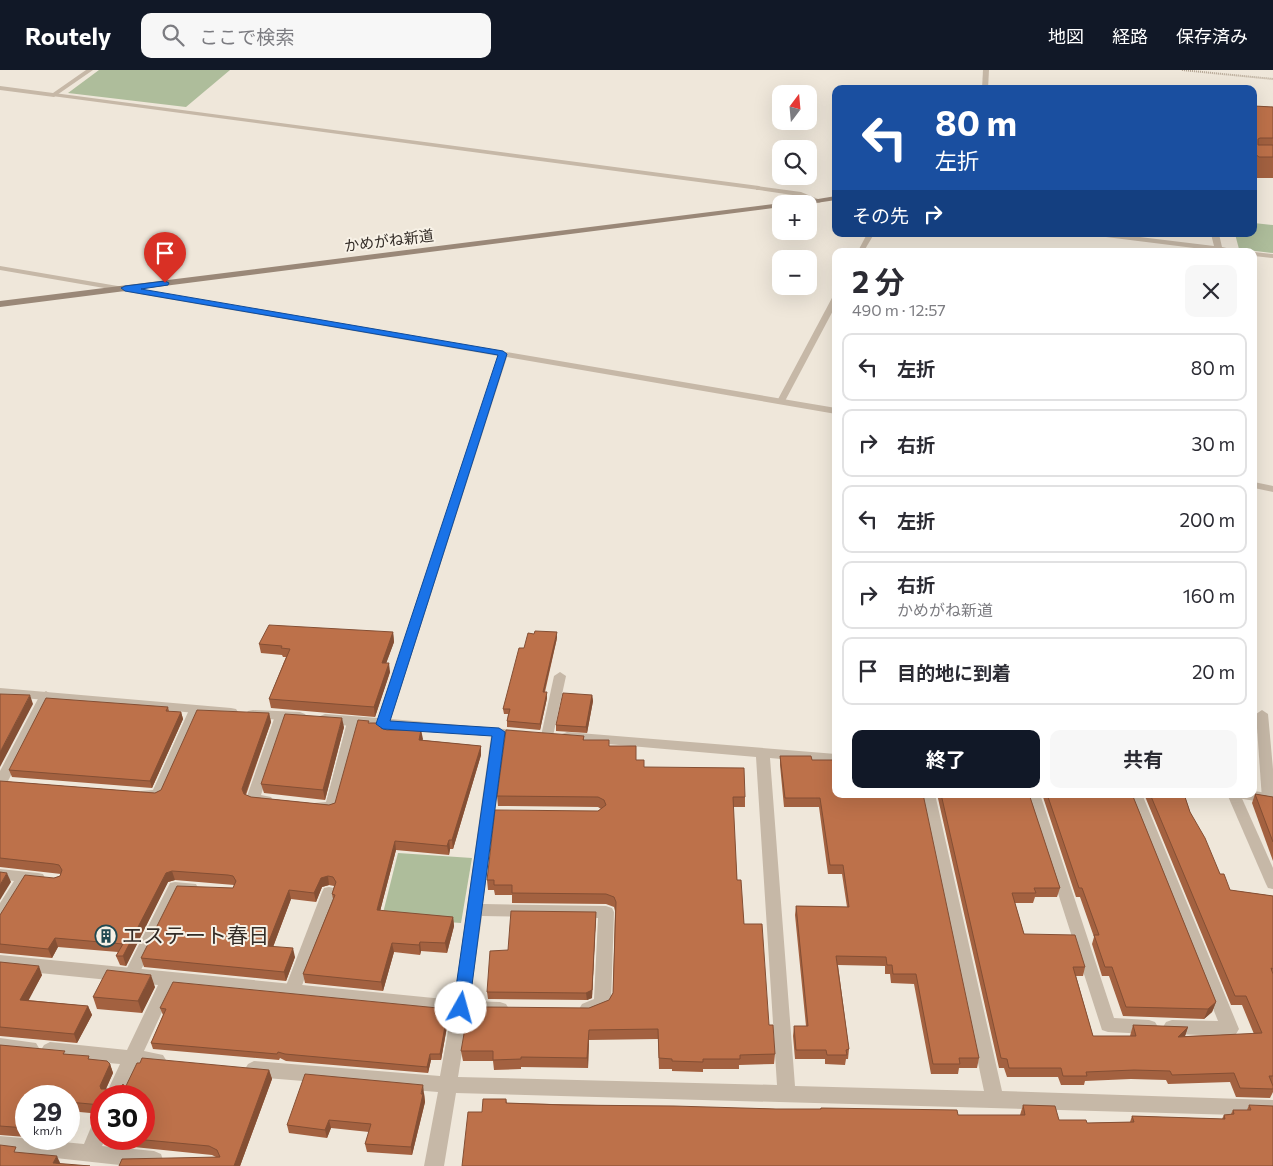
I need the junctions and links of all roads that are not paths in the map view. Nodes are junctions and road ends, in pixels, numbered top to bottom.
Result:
1 (90, 70) edge
2 (986, 70) edge
3 (985, 85) edge
4 (0, 88) edge
5 (54, 95) junction
6 (759, 188) joint
7 (832, 198) edge
8 (819, 200) joint
9 (772, 206) edge
10 (1122, 237) edge
11 (1211, 248) edge
12 (1257, 254) edge
13 (1273, 256) edge
14 (0, 268) edge
15 (125, 288) junction
16 (0, 304) edge
17 (832, 306) edge
18 (503, 354) junction
19 (782, 401) junction
20 (832, 410) edge
21 (1257, 485) edge
22 (1273, 488) edge
23 (560, 676) dead end
24 (0, 692) edge
25 (46, 695) junction
26 (195, 710) junction
27 (1262, 714) dead end
28 (281, 716) junction
29 (352, 722) junction
30 (383, 724) junction
31 (499, 732) junction
32 (548, 736) junction
33 (763, 754) junction
34 (832, 759) edge
35 (3, 783) edge
36 (137, 793) edge
37 (1257, 797) edge
38 (929, 798) edge
39 (1033, 798) edge
40 (1137, 798) edge
41 (1235, 798) edge
42 (1271, 799) edge
43 (282, 802) edge
44 (302, 804) edge
45 (488, 813) junction
46 (506, 813) edge
47 (0, 874) edge
48 (24, 876) junction
49 (49, 879) edge
50 (1273, 884) edge
51 (203, 889) edge
52 (329, 892) dead end
53 (473, 910) junction
54 (0, 915) edge
55 (0, 962) edge
56 (132, 974) junction
57 (169, 979) junction
58 (292, 991) junction
59 (461, 1008) junction
60 (520, 1009) edge
61 (569, 1009) edge
62 (0, 1045) edge
63 (131, 1058) junction
64 (171, 1062) edge
65 (240, 1068) edge
66 (119, 1085) edge
67 (449, 1085) junction
68 (788, 1095) junction
69 (995, 1099) junction
70 (1273, 1108) edge
71 (0, 1144) edge
72 (91, 1150) edge
73 (89, 1154) junction
74 (174, 1162) edge
75 (434, 1166) edge

1 - 5 street
2 - 3 street
4 - 5 street
5 - 6 lane
6 - 8 street
7 - 8 street
9 - 15 street, かめがね新道
10 - 11 street
12 - 13 street
14 - 15 street
15 - 16 street, かめがね新道
15 - 18 street
17 - 19 lane
18 - 19 street
18 - 30 street
19 - 20 street
21 - 22 street
23 - 32 lane
24 - 25 street
25 - 26 street
25 - 35 lane
26 - 28 street
26 - 36 lane
27 - 42 lane
28 - 29 street
28 - 43 lane
29 - 30 street
29 - 44 lane
30 - 31 street
31 - 32 street
31 - 45 street
32 - 33 street
33 - 34 street
33 - 68 street
37 - 42 street
38 - 69 street
39 - 40 street
41 - 50 lane
45 - 46 lane
45 - 53 street
47 - 48 lane
48 - 49 lane
48 - 54 lane
51 - 56 lane
52 - 58 lane
53 - 59 street
53 - 61 street
55 - 56 street
56 - 57 street
57 - 58 street
57 - 63 street
58 - 59 street
59 - 60 street
59 - 67 street
62 - 63 street
63 - 64 street
63 - 66 street
65 - 67 street
67 - 68 street
67 - 75 street
68 - 69 street
69 - 70 street
71 - 73 street
72 - 73 street
73 - 74 street

